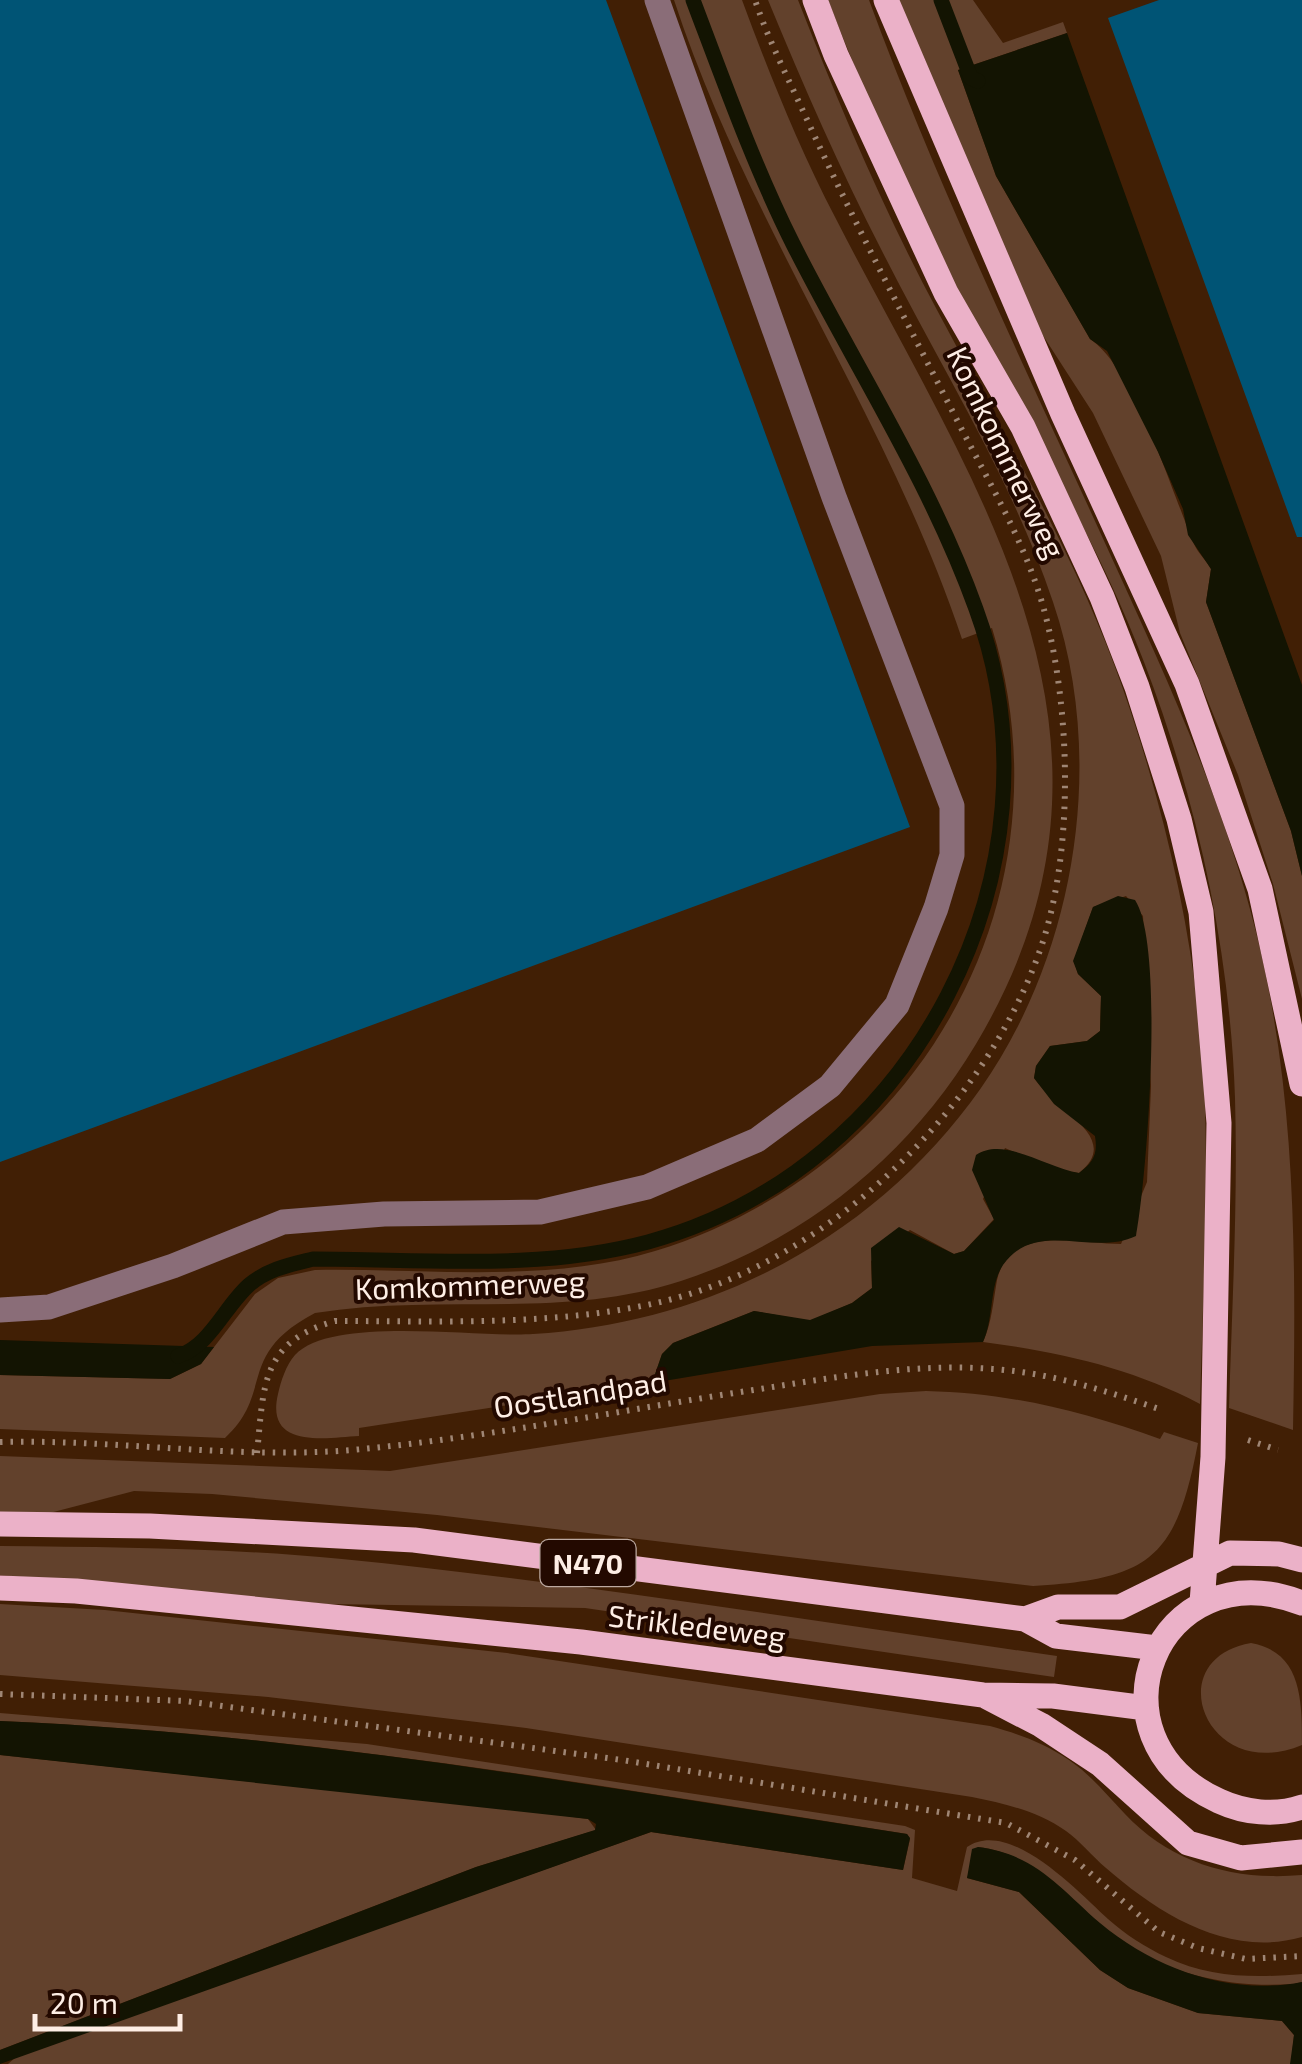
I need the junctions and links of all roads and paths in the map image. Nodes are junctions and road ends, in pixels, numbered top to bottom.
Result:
1 (657, 0) edge
2 (755, 0) edge
3 (815, 0) edge
4 (886, 0) edge
5 (1302, 1084) edge
6 (0, 1310) edge
7 (1162, 1410) dead end
8 (1242, 1438) dead end
9 (0, 1442) edge
10 (1278, 1450) dead end
11 (258, 1453) junction
12 (0, 1524) edge
13 (1302, 1560) edge
14 (1203, 1563) junction
15 (0, 1588) edge
16 (1302, 1602) edge
17 (1202, 1603) junction
18 (1025, 1619) junction
19 (1157, 1648) junction
20 (0, 1694) edge
21 (983, 1695) junction
22 (1146, 1708) junction
23 (1302, 1807) edge
24 (1302, 1852) edge
25 (1302, 1956) edge

1 - 6 lane
2 - 11 path, Komkommerweg
3 - 14 main road, Komkommerweg
4 - 5 main road
7 - 11 path, Oostlandpad
8 - 10 path
9 - 11 path, Oostlandpad
12 - 18 main road, Strikledeweg / N470
13 - 14 main road, N470
14 - 17 main road, Komkommerweg
14 - 18 main road, Strikledeweg / N470
15 - 21 main road, Strikledeweg
16 - 17 main road
17 - 19 main road
18 - 19 main road, Strikledeweg / N470
19 - 22 main road
20 - 25 path
21 - 22 main road, Strikledeweg
21 - 24 main road
22 - 23 main road

